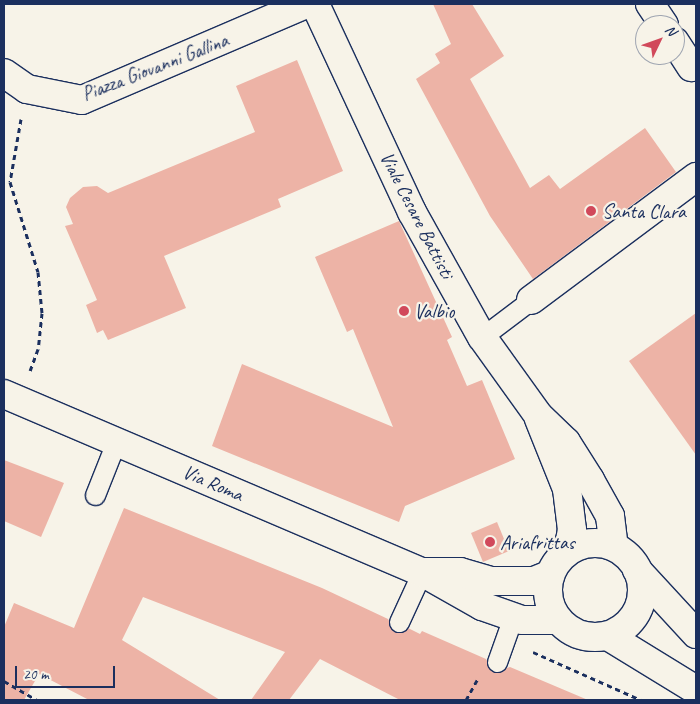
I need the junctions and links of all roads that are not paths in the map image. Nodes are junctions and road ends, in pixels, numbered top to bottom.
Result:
1 (306, 4) edge
2 (315, 4) edge
3 (650, 4) edge
4 (657, 15) edge
5 (685, 58) edge
6 (691, 67) dead end
7 (4, 73) edge
8 (696, 177) edge
9 (531, 300) joint
10 (482, 337) junction
11 (10, 397) edge
12 (538, 415) junction
13 (116, 442) junction
14 (95, 495) dead end
15 (614, 547) junction
16 (568, 551) junction
17 (637, 570) junction
18 (422, 572) junction
19 (549, 576) junction
20 (513, 617) junction
21 (558, 620) junction
22 (399, 622) dead end
23 (696, 634) edge
24 (608, 636) junction
25 (497, 662) dead end
26 (696, 690) edge

1 - 7 street, Piazza Giovanni Gallina
2 - 10 street, Viale Cesare Battisti
3 - 4 street
5 - 6 street
8 - 9 street
9 - 10 lane
10 - 12 street, Viale Cesare Battisti
11 - 13 street, Via Roma
12 - 15 street, Viale Cesare Battisti
12 - 16 street, Viale Cesare Battisti
13 - 14 lane
13 - 18 street, Via Roma
15 - 16 street
15 - 17 street
16 - 19 street
17 - 23 street
17 - 24 street
18 - 19 street, Via Roma
18 - 20 street, Via Roma
18 - 22 lane
19 - 21 street
20 - 21 street, Via Roma
20 - 25 lane
21 - 24 street
24 - 26 street

